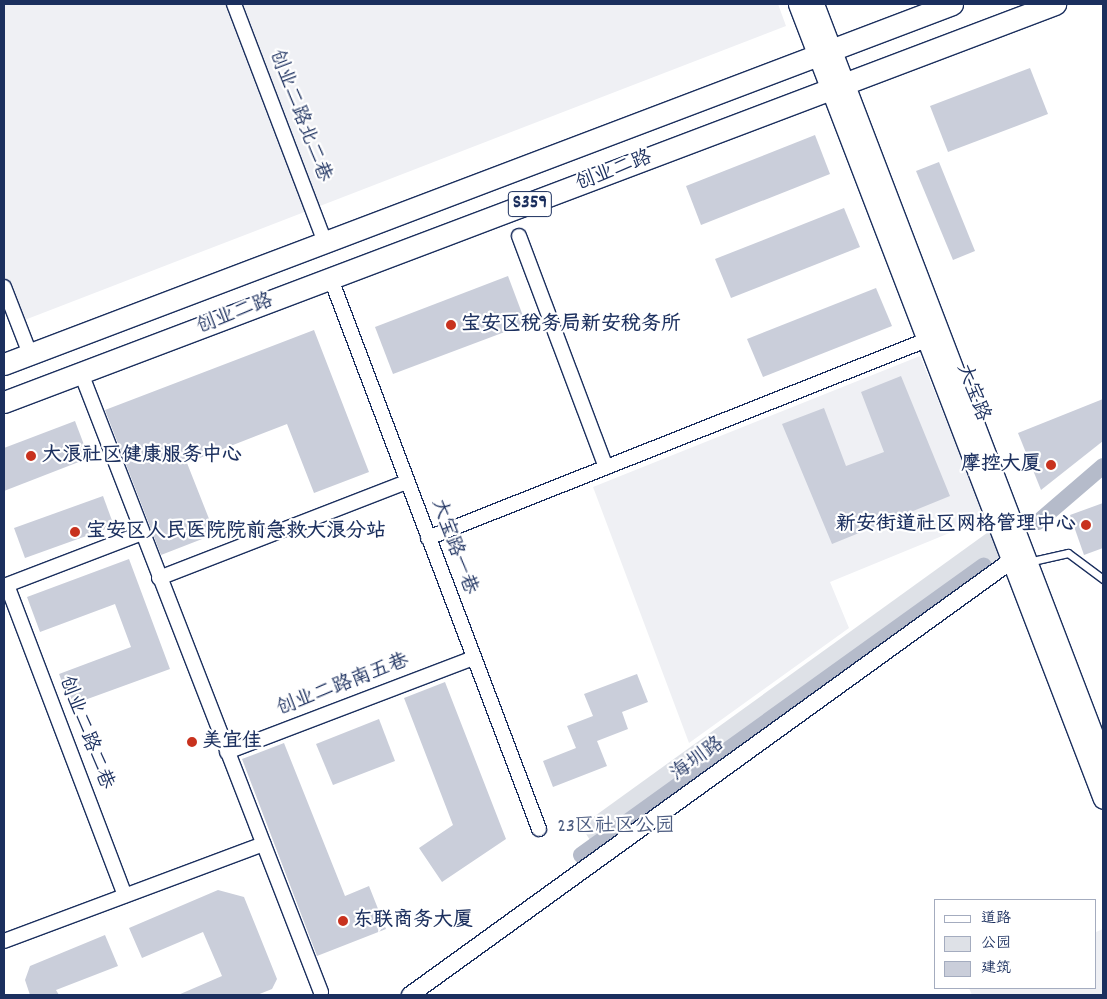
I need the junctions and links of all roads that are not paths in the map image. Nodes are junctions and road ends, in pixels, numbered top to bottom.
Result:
1 (234, 4) edge
2 (798, 4) edge
3 (814, 4) edge
4 (952, 4) edge
5 (1055, 4) edge
6 (825, 53) junction
7 (838, 87) junction
8 (519, 236) dead end
9 (325, 242) junction
10 (331, 279) junction
11 (4, 287) edge
12 (934, 337) junction
13 (30, 354) junction
14 (4, 364) edge
15 (81, 373) junction
16 (4, 402) edge
17 (606, 467) junction
18 (407, 482) junction
19 (142, 533) junction
20 (428, 538) junction
21 (1020, 561) junction
22 (159, 578) junction
23 (1103, 579) edge
24 (6, 586) edge
25 (473, 658) junction
26 (227, 752) junction
27 (1103, 760) edge
28 (1103, 799) edge
29 (539, 829) dead end
30 (263, 844) junction
31 (125, 895) junction
32 (4, 941) edge
33 (321, 992) dead end
34 (410, 995) edge

1 - 9 street, 创业二路北二巷
2 - 6 main road, 大宝路
3 - 6 main road, 大宝路
4 - 6 main road, 创业二路 / S359
5 - 7 main road, 创业二路 / S359
6 - 7 main road, 大宝路
6 - 9 main road, 创业二路 / S359
7 - 10 main road, 创业二路 / S359
7 - 12 main road, 大宝路
8 - 17 street
9 - 13 main road, 创业二路 / S359
10 - 15 main road, 创业二路 / S359
10 - 18 street, 大宝路一巷
11 - 13 street
12 - 17 street
12 - 21 main road, 大宝路
13 - 14 main road, 创业二路 / S359
15 - 16 main road, 创业二路 / S359
15 - 19 street
17 - 20 street
18 - 20 street, 大宝路一巷
18 - 22 street
19 - 22 street
19 - 24 street
20 - 25 street, 大宝路一巷
21 - 23 lane
21 - 27 main road, 大宝路
21 - 28 main road, 大宝路
21 - 34 street, 海圳路
22 - 26 street
24 - 31 street, 创业二路二巷
25 - 26 street, 创业二路南五巷
25 - 29 street, 大宝路一巷
26 - 30 street
30 - 31 street
30 - 33 street
31 - 32 street

